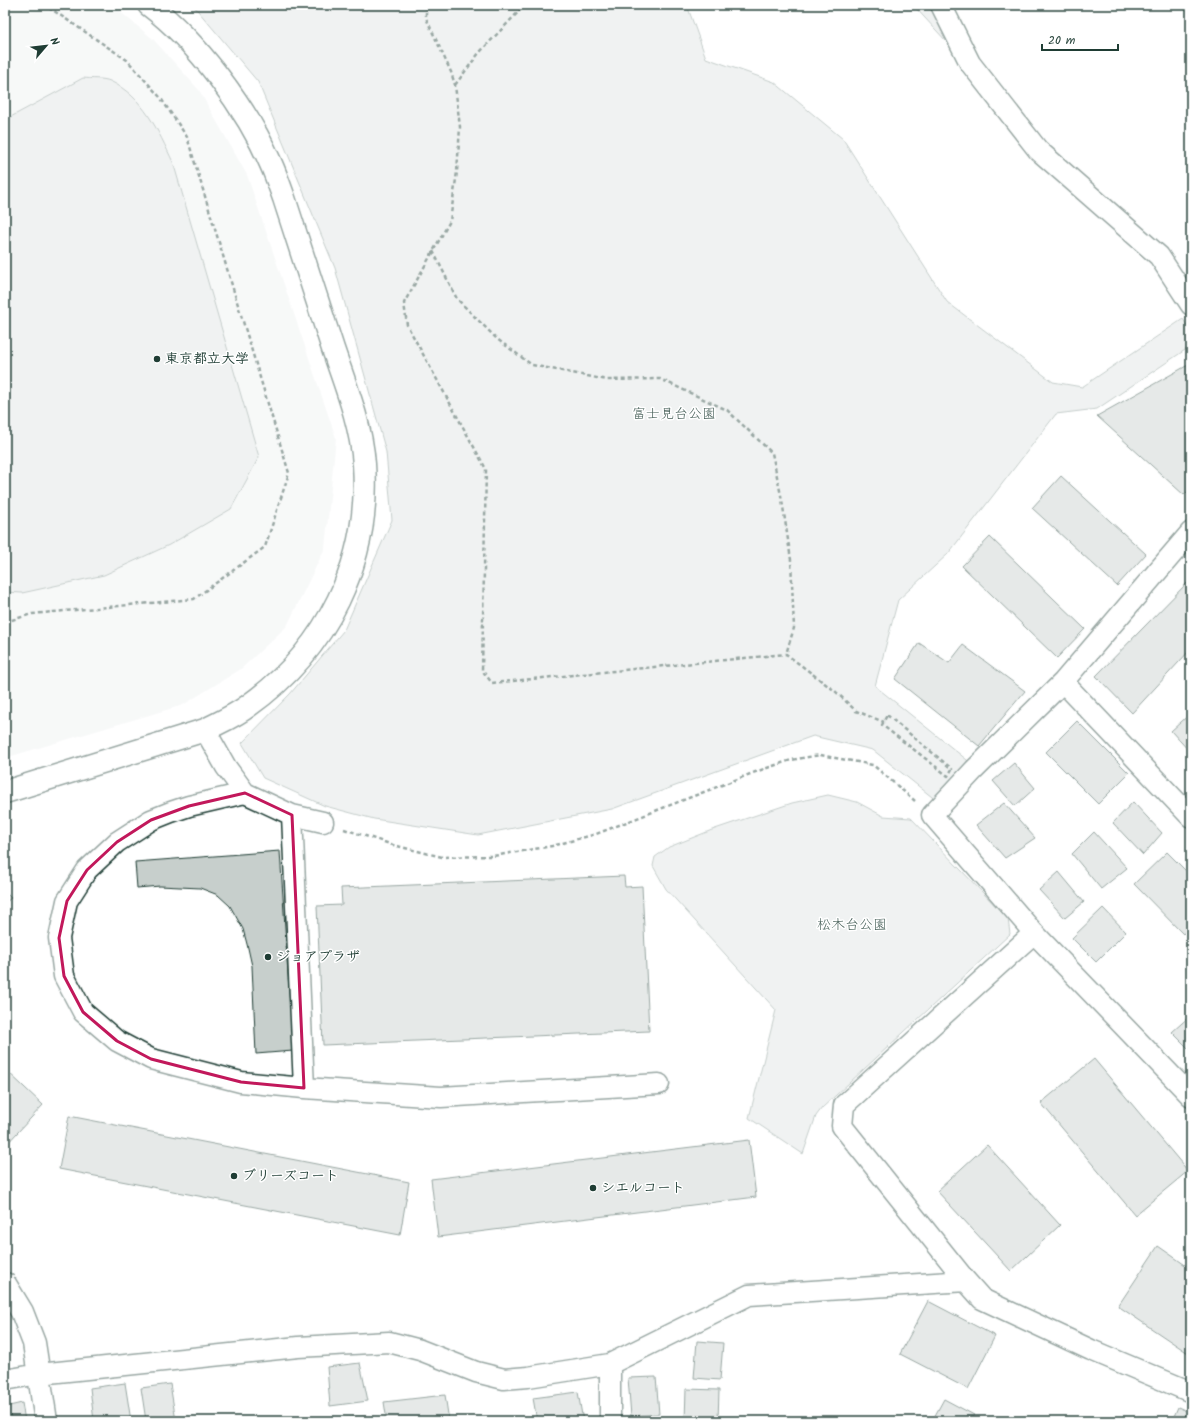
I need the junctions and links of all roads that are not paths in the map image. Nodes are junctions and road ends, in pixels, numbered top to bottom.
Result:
1 (149, 5) edge
2 (941, 5) edge
3 (1191, 305) edge
4 (1191, 533) edge
5 (1064, 682) junction
6 (205, 730) junction
7 (5, 792) edge
8 (245, 793) junction
9 (292, 815) junction
10 (1191, 817) edge
11 (323, 822) road end
12 (1034, 933) junction
13 (659, 1084) dead end
14 (304, 1088) junction
15 (1191, 1096) edge
16 (966, 1281) junction
17 (5, 1284) edge
18 (610, 1364) junction
19 (39, 1374) junction
20 (5, 1380) edge
21 (1191, 1392) edge
22 (46, 1421) edge
23 (610, 1421) edge

1 - 6 street
2 - 3 street
4 - 5 street
5 - 10 street
5 - 12 street
6 - 7 street
6 - 8 street
8 - 9 street
8 - 14 street
9 - 11 street
9 - 14 street
12 - 15 street
12 - 16 street
13 - 14 street
16 - 18 street
16 - 21 street
17 - 19 street
18 - 19 street
18 - 23 street
19 - 20 street
19 - 22 street

